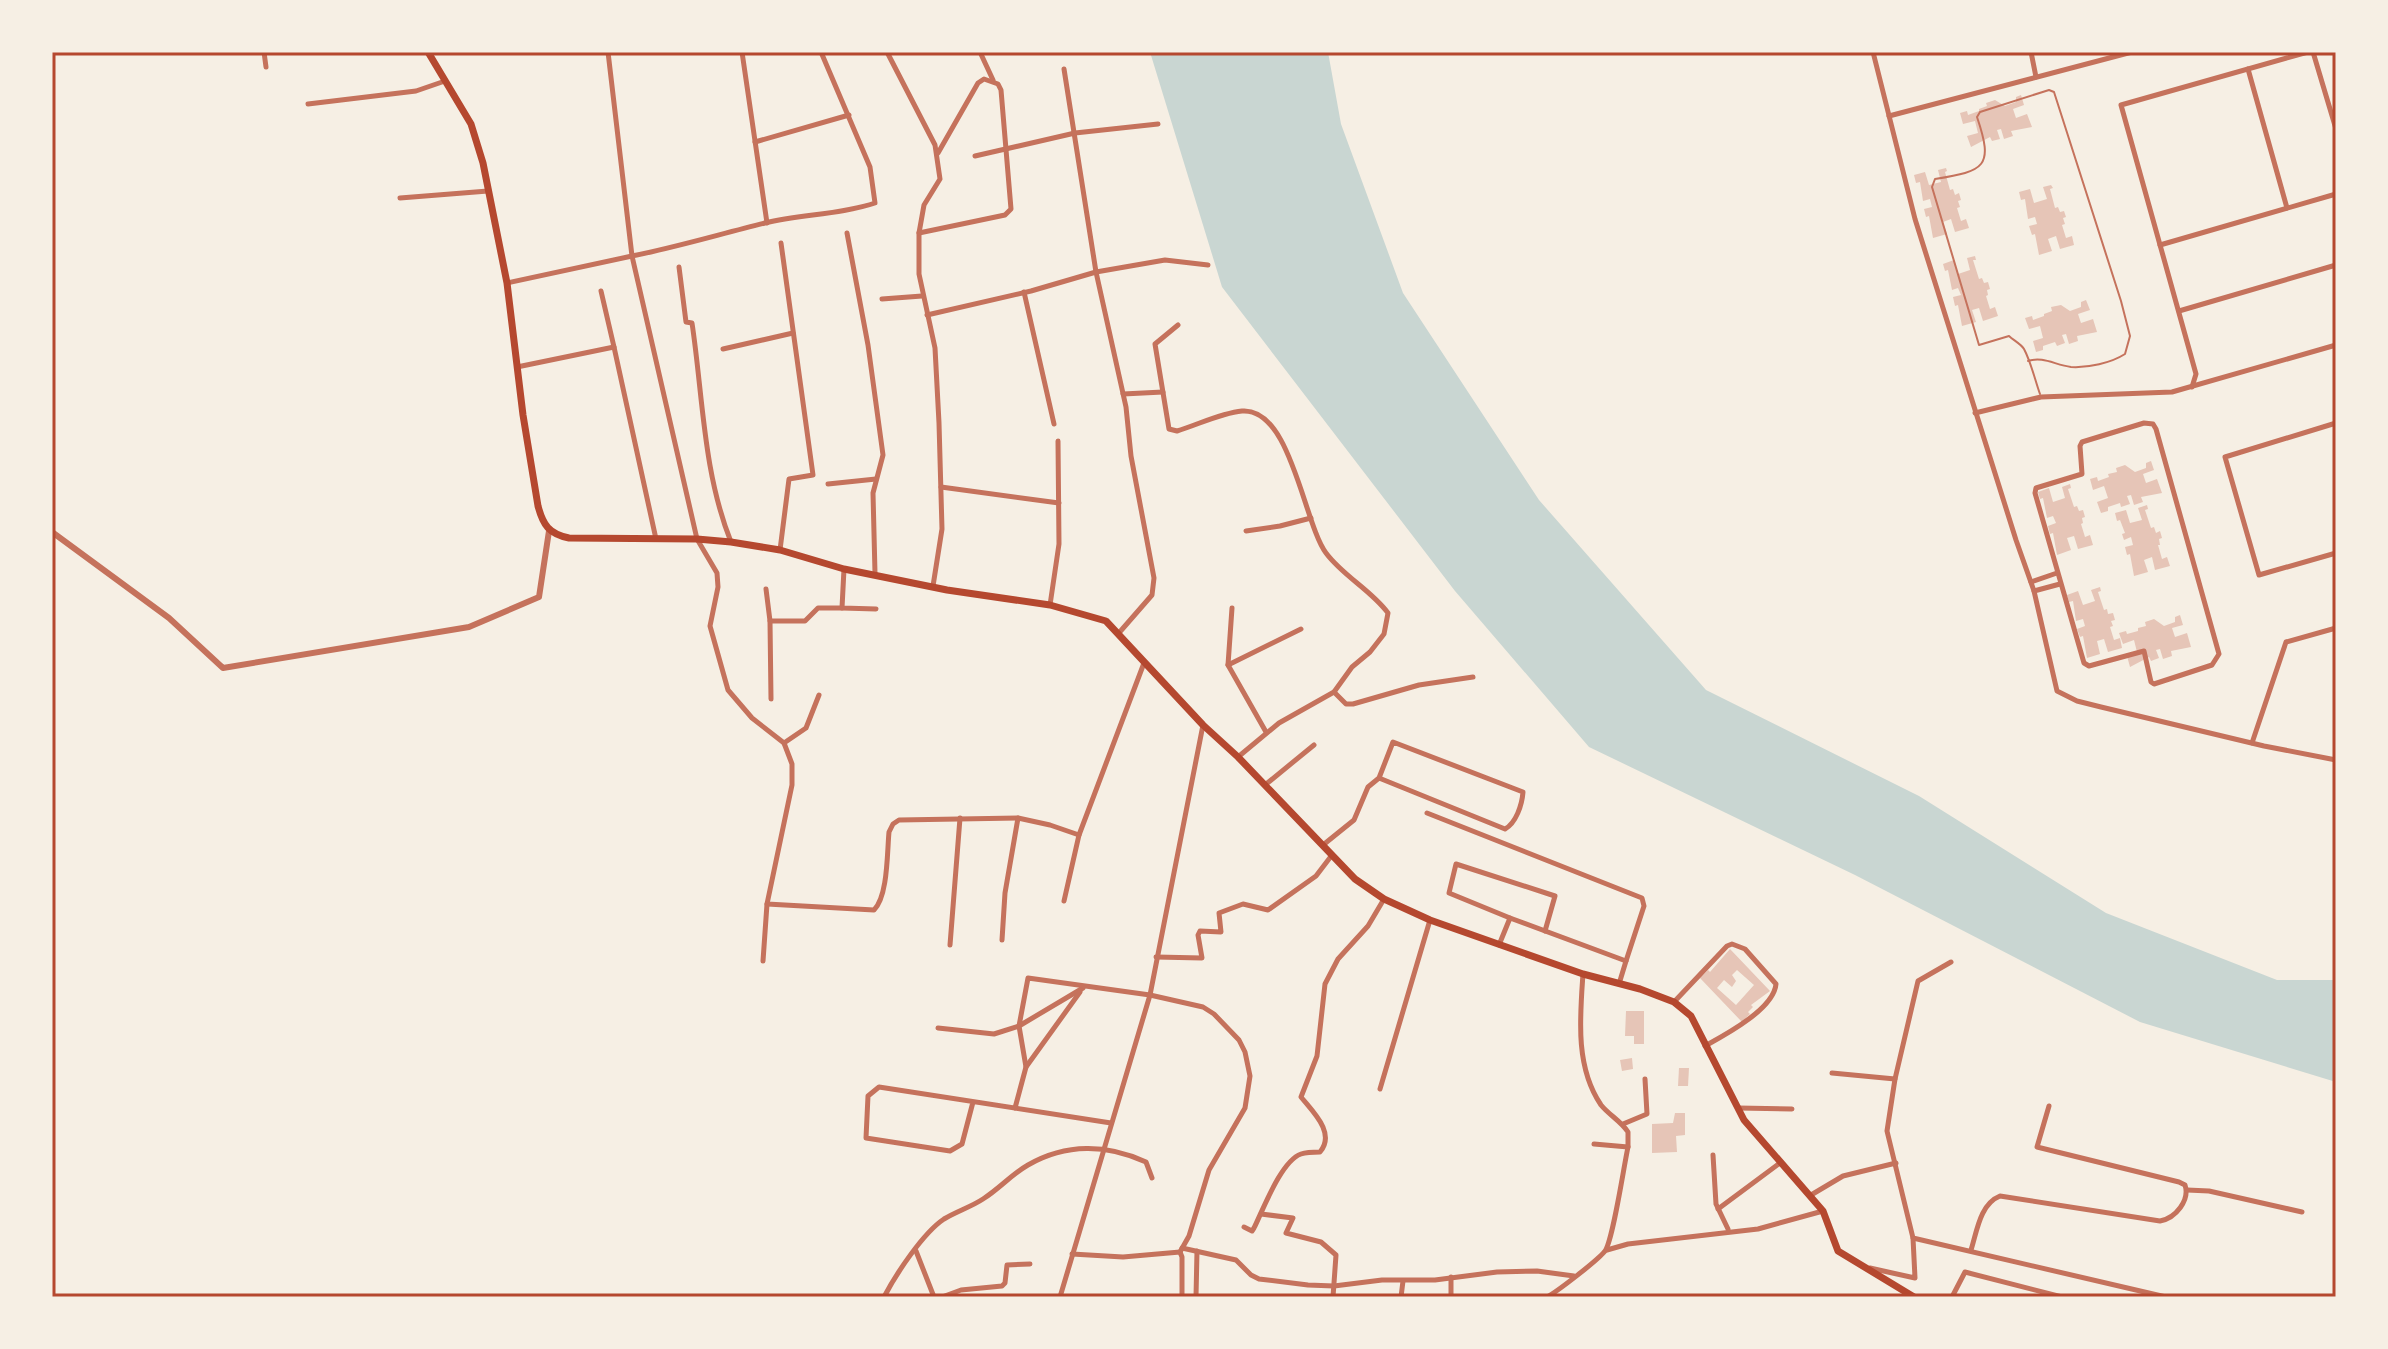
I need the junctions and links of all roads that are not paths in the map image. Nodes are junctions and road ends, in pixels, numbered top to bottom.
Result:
1 (264, 52) edge
2 (428, 52) edge
3 (608, 52) edge
4 (742, 52) edge
5 (821, 52) edge
6 (887, 52) edge
7 (980, 52) edge
8 (1873, 52) edge
9 (2031, 52) edge
10 (2132, 52) edge
11 (2310, 52) edge
12 (266, 67) dead end
13 (1064, 69) dead end
14 (2248, 69) junction
15 (2036, 77) junction
16 (993, 80) junction
17 (446, 81) junction
18 (308, 104) dead end
19 (849, 115) junction
20 (1889, 116) junction
21 (1158, 124) dead end
22 (2336, 129) edge
23 (1075, 133) junction
24 (755, 142) junction
25 (1006, 149) junction
26 (937, 154) junction
27 (975, 156) dead end
28 (489, 191) junction
29 (2336, 194) edge
30 (400, 198) dead end
31 (2287, 208) junction
32 (767, 223) junction
33 (847, 233) dead end
34 (919, 233) junction
35 (781, 243) dead end
36 (2160, 245) junction
37 (632, 256) junction
38 (1208, 265) dead end
39 (2336, 265) edge
40 (679, 267) dead end
41 (1096, 272) junction
42 (507, 283) junction
43 (601, 291) dead end
44 (1024, 292) junction
45 (922, 296) junction
46 (882, 299) dead end
47 (2179, 311) junction
48 (927, 315) junction
49 (1178, 325) dead end
50 (793, 333) junction
51 (2336, 345) edge
52 (614, 347) junction
53 (723, 349) dead end
54 (2028, 361) junction
55 (517, 367) junction
56 (2192, 387) junction
57 (1163, 392) junction
58 (1123, 394) junction
59 (2041, 397) junction
60 (1975, 413) junction
61 (2336, 423) edge
62 (1054, 424) dead end
63 (1058, 441) dead end
64 (876, 479) junction
65 (828, 484) dead end
66 (941, 487) junction
67 (1059, 503) junction
68 (1311, 518) junction
69 (549, 531) junction
70 (1246, 531) dead end
71 (52, 532) edge
72 (656, 539) junction
73 (697, 539) junction
74 (731, 542) junction
75 (780, 550) junction
76 (2336, 553) edge
77 (844, 569) junction
78 (875, 573) junction
79 (2057, 573) junction
80 (2031, 582) junction
81 (2060, 584) junction
82 (933, 586) junction
83 (766, 589) dead end
84 (2034, 591) junction
85 (1050, 605) junction
86 (842, 608) junction
87 (1232, 608) dead end
88 (876, 609) dead end
89 (770, 621) junction
90 (2336, 628) edge
91 (1301, 629) dead end
92 (1118, 634) junction
93 (1144, 663) junction
94 (1228, 665) junction
95 (1473, 677) dead end
96 (1334, 692) junction
97 (819, 695) dead end
98 (771, 699) dead end
99 (1203, 725) junction
100 (1266, 732) junction
101 (784, 743) junction
102 (2252, 743) junction
103 (1314, 745) dead end
104 (1238, 757) junction
105 (2336, 760) edge
106 (1379, 778) junction
107 (1265, 785) junction
108 (1427, 813) dead end
109 (960, 818) junction
110 (1018, 818) junction
111 (1079, 835) junction
112 (1323, 845) junction
113 (1333, 854) junction
114 (1384, 899) junction
115 (1064, 901) dead end
116 (767, 904) junction
117 (1510, 918) junction
118 (1430, 920) junction
119 (1545, 931) junction
120 (1002, 940) dead end
121 (950, 945) dead end
122 (1499, 945) junction
123 (1156, 957) junction
124 (763, 961) dead end
125 (1626, 961) junction
126 (1951, 962) dead end
127 (1583, 974) junction
128 (1619, 984) junction
129 (1084, 988) junction
130 (1150, 995) junction
131 (1674, 1002) junction
132 (1019, 1026) junction
133 (938, 1028) dead end
134 (1705, 1046) junction
135 (1026, 1067) junction
136 (1832, 1073) dead end
137 (1645, 1079) dead end
138 (1895, 1079) junction
139 (1380, 1089) dead end
140 (973, 1102) junction
141 (2049, 1106) dead end
142 (1015, 1108) junction
143 (1737, 1108) junction
144 (1792, 1109) dead end
145 (1111, 1123) junction
146 (1622, 1124) junction
147 (1594, 1144) dead end
148 (1628, 1147) junction
149 (1104, 1149) junction
150 (1713, 1155) dead end
151 (1780, 1163) junction
152 (1896, 1163) junction
153 (1152, 1178) dead end
154 (2187, 1190) junction
155 (1811, 1195) junction
156 (1718, 1209) junction
157 (1823, 1211) junction
158 (2302, 1212) dead end
159 (1261, 1214) junction
160 (1244, 1227) dead end
161 (1728, 1229) dead end
162 (1913, 1238) junction
163 (915, 1250) junction
164 (1181, 1250) junction
165 (1607, 1250) junction
166 (1971, 1250) junction
167 (1197, 1251) junction
168 (1072, 1254) junction
169 (1030, 1264) dead end
170 (1865, 1267) junction
171 (1574, 1276) junction
172 (1451, 1277) junction
173 (1403, 1281) junction
174 (1334, 1286) junction
175 (1953, 1296) edge
176 (884, 1297) edge
177 (934, 1297) edge
178 (942, 1297) edge
179 (1060, 1297) edge
180 (1182, 1297) edge
181 (1196, 1297) edge
182 (1333, 1297) edge
183 (1401, 1297) edge
184 (1451, 1297) edge
185 (1547, 1297) edge
186 (1914, 1297) edge
187 (1965, 1297) edge
188 (2062, 1297) edge
189 (2166, 1297) edge

1 - 12 street
2 - 17 main road
3 - 37 street
4 - 24 street
5 - 19 street
6 - 26 street
7 - 16 street
8 - 20 street
9 - 15 street
10 - 15 street
11 - 14 street
11 - 22 street
13 - 23 street
14 - 31 street
14 - 36 street
15 - 20 street
16 - 25 street
16 - 26 street
17 - 18 street
17 - 28 main road
19 - 24 street
19 - 32 street
20 - 60 street
21 - 23 street
23 - 25 street
23 - 41 street
24 - 32 street
25 - 27 street
25 - 34 street
26 - 34 street
28 - 30 street
28 - 42 main road
29 - 31 street
31 - 36 street
32 - 37 street
33 - 64 street
34 - 45 street
35 - 50 street
36 - 47 street
37 - 42 street
37 - 73 street
38 - 41 street
39 - 47 street
40 - 74 street
41 - 44 street
41 - 58 street
42 - 55 main road
43 - 52 street
44 - 48 street
44 - 62 street
45 - 46 street
45 - 48 street
47 - 56 street
48 - 66 street
49 - 57 street
50 - 53 street
50 - 75 street
51 - 56 street
52 - 55 street
52 - 72 street
54 - 54 lane
54 - 59 lane
55 - 69 main road
56 - 59 street
57 - 58 street
57 - 68 street
58 - 92 street
59 - 60 street
60 - 80 street
61 - 76 street
63 - 67 street
64 - 65 street
64 - 78 street
66 - 67 street
66 - 82 street
67 - 85 street
68 - 70 street
68 - 96 street
69 - 71 street
69 - 72 main road
72 - 73 main road
73 - 74 main road
73 - 101 street
74 - 75 main road
75 - 77 main road
77 - 78 main road
77 - 86 street
78 - 82 main road
79 - 80 street
79 - 81 street
79 - 81 street
80 - 84 street
81 - 84 street
82 - 85 main road
83 - 89 street
84 - 102 street
85 - 92 main road
86 - 88 street
86 - 89 street
87 - 94 street
89 - 98 street
90 - 102 street
91 - 94 street
92 - 93 main road
93 - 99 main road
93 - 111 street
94 - 100 street
95 - 96 street
96 - 100 street
97 - 101 street
99 - 104 main road
99 - 123 street
100 - 104 street
101 - 116 street
102 - 105 street
103 - 107 street
104 - 107 main road
106 - 106 street
106 - 112 street
107 - 112 main road
108 - 125 street
109 - 110 street
109 - 116 street
109 - 121 street
110 - 111 street
110 - 120 street
111 - 115 street
112 - 113 main road
113 - 114 main road
113 - 123 street
114 - 118 main road
114 - 159 street
116 - 124 street
117 - 119 street
117 - 119 street
117 - 122 street
118 - 122 main road
118 - 139 street
119 - 125 street
122 - 127 main road
123 - 130 street
125 - 128 street
126 - 138 street
127 - 128 main road
127 - 146 street
128 - 131 main road
129 - 130 street
129 - 132 street
129 - 132 street
129 - 135 street
130 - 145 street
130 - 164 street
131 - 134 main road
131 - 134 street
132 - 133 street
132 - 135 street
134 - 143 main road
135 - 142 street
136 - 138 street
137 - 146 street
138 - 152 street
140 - 140 street
140 - 142 street
141 - 154 street
142 - 145 street
143 - 144 street
143 - 151 main road
145 - 149 street
146 - 148 street
147 - 148 street
148 - 165 street
149 - 153 street
149 - 163 street
149 - 168 street
150 - 156 street
151 - 155 main road
151 - 156 street
152 - 155 street
152 - 162 street
154 - 158 street
154 - 166 street
155 - 157 main road
156 - 161 street
157 - 165 street
157 - 170 main road
159 - 160 street
159 - 174 street
162 - 166 street
162 - 170 street
163 - 176 street
163 - 177 street
164 - 167 street
164 - 168 street
164 - 180 street
165 - 171 street
166 - 189 street
167 - 174 street
167 - 181 street
168 - 179 street
169 - 178 street
170 - 186 main road
171 - 172 street
171 - 185 street
172 - 173 street
172 - 184 street
173 - 174 street
173 - 183 street
174 - 182 street
175 - 187 street
175 - 188 street

